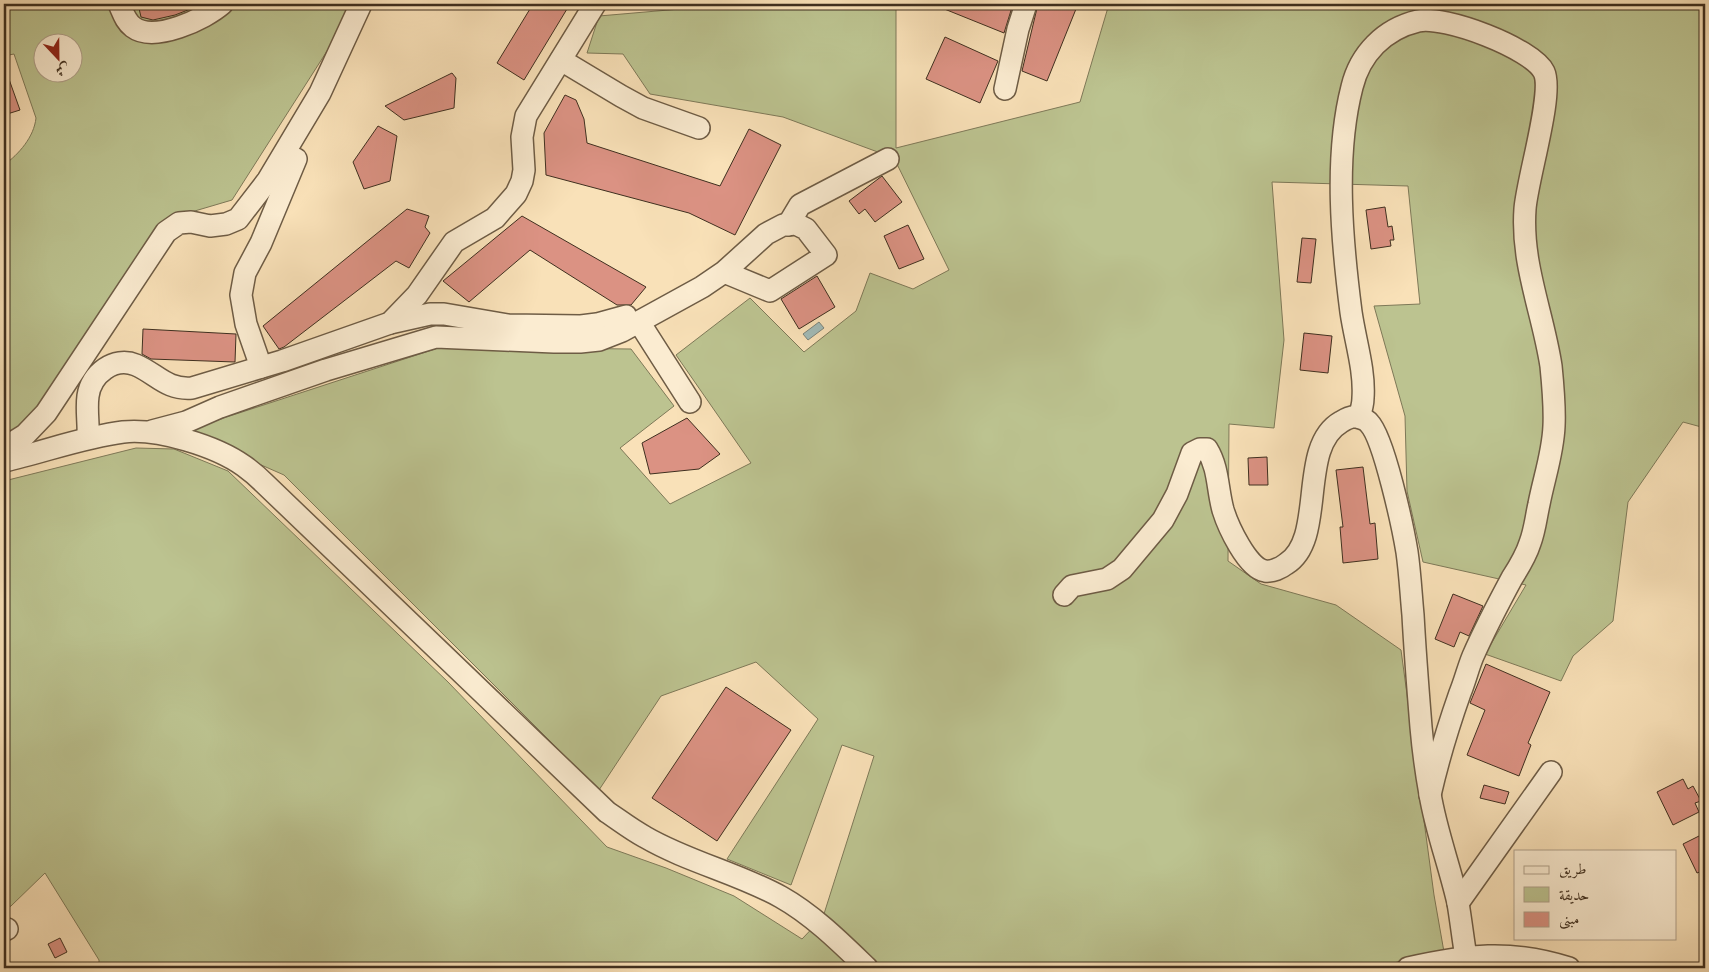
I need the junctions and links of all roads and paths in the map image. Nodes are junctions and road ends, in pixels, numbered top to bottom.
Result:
1 (119, 4) edge
2 (222, 4) edge
3 (361, 4) edge
4 (595, 4) edge
5 (1026, 4) edge
6 (561, 60) junction
7 (1005, 89) dead end
8 (699, 128) dead end
9 (296, 159) dead end
10 (888, 159) dead end
11 (788, 224) junction
12 (724, 272) junction
13 (644, 319) junction
14 (390, 323) junction
15 (261, 367) junction
16 (690, 402) dead end
17 (1359, 417) junction
18 (152, 432) junction
19 (88, 438) junction
20 (4, 448) edge
21 (4, 461) edge
22 (1064, 595) dead end
23 (1551, 772) dead end
24 (1430, 795) junction
25 (1458, 903) junction
26 (1466, 957) junction
27 (866, 968) edge
28 (1408, 968) edge
29 (1569, 968) edge

1 - 2 street
3 - 20 street
4 - 6 street
5 - 7 street
6 - 8 street
6 - 14 street
9 - 15 street
10 - 11 street
11 - 12 street
11 - 12 street
12 - 13 street
13 - 14 street
13 - 16 street
13 - 18 street
14 - 15 street
15 - 19 street
17 - 22 street
17 - 24 street
17 - 24 street
18 - 19 street
18 - 27 street
19 - 21 street
23 - 25 street
24 - 25 street
25 - 26 street
26 - 28 street
26 - 29 street

